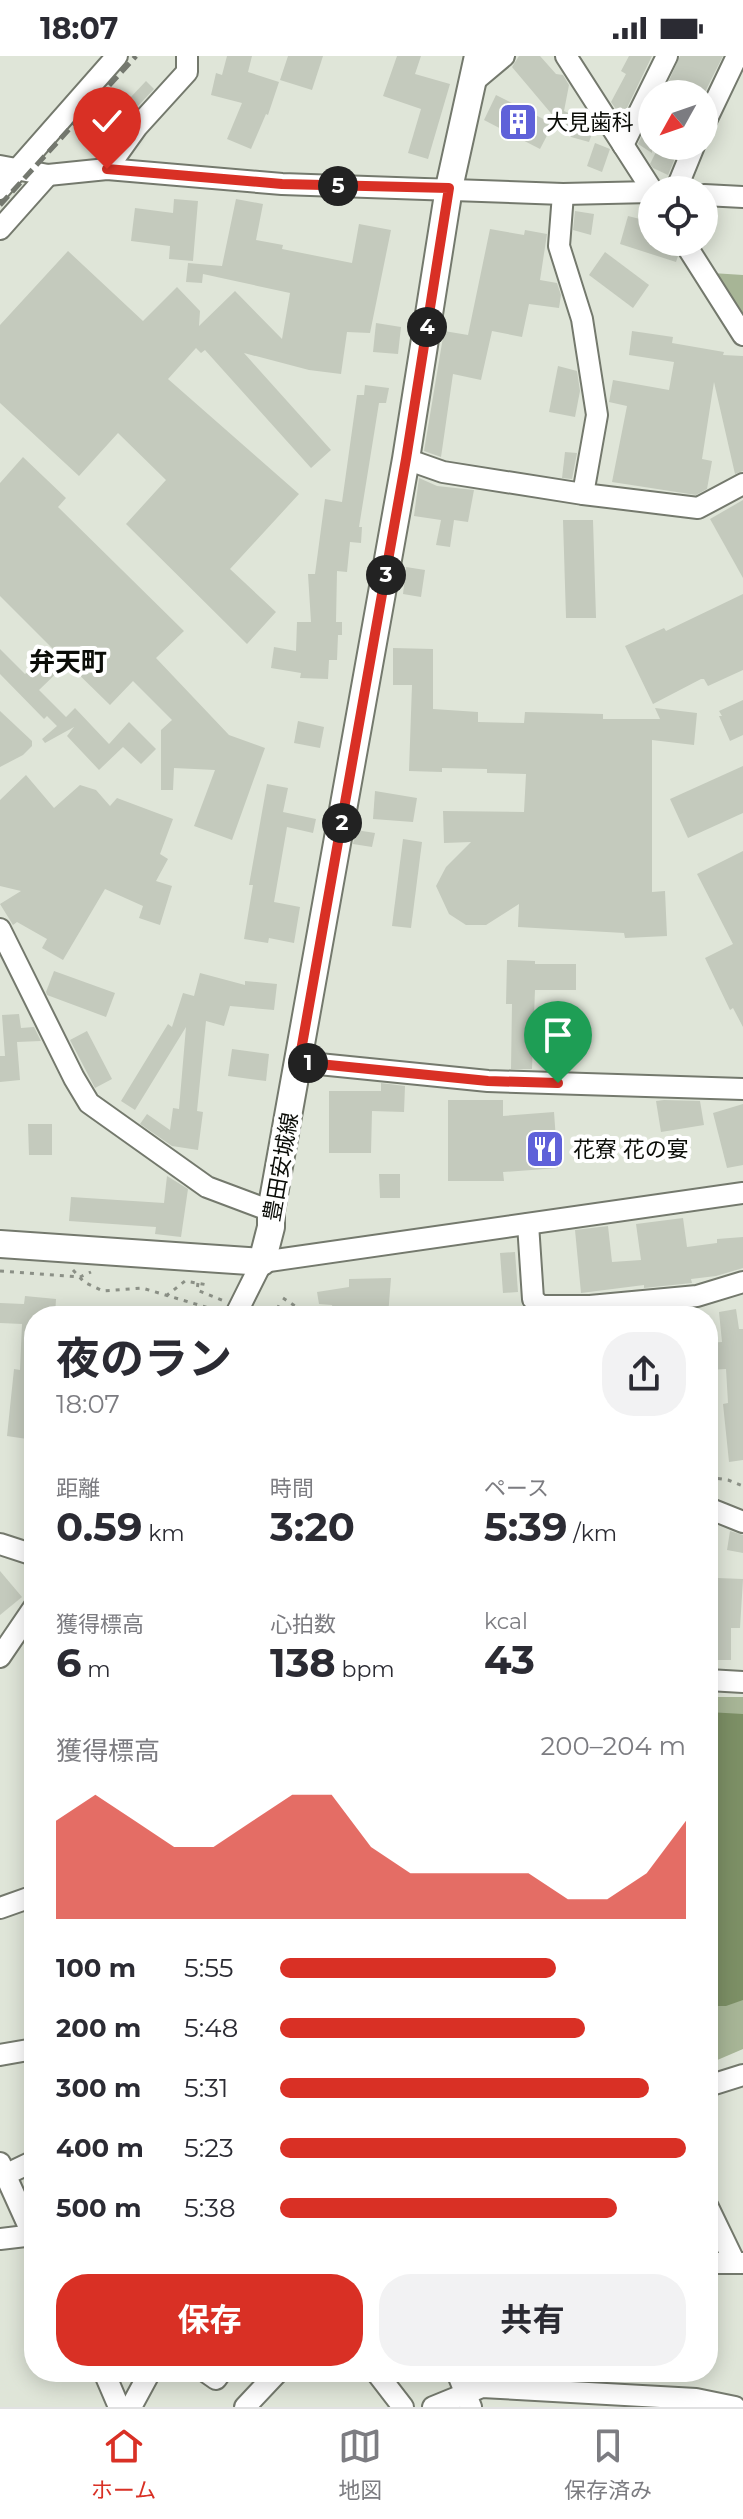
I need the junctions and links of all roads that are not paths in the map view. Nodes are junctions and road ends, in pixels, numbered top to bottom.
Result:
1 (117, 56) edge
2 (187, 56) edge
3 (504, 56) edge
4 (566, 56) edge
5 (667, 56) edge
6 (737, 56) edge
7 (475, 69) edge
8 (718, 96) edge
9 (623, 145) junction
10 (9, 167) edge
11 (107, 169) junction
12 (48, 175) junction
13 (643, 176) edge
14 (449, 188) junction
15 (0, 189) edge
16 (638, 191) edge
17 (563, 194) junction
18 (718, 196) edge
19 (743, 197) edge
20 (0, 229) edge
21 (693, 256) edge
22 (743, 335) edge
23 (406, 459) junction
24 (743, 484) edge
25 (583, 494) junction
26 (1, 934) edge
27 (299, 1062) junction
28 (743, 1089) edge
29 (743, 1193) edge
30 (271, 1211) junction
31 (528, 1224) junction
32 (0, 1244) edge
33 (262, 1262) junction
34 (743, 1282) edge
35 (228, 1306) edge
36 (718, 1512) edge
37 (743, 1522) edge
38 (0, 1544) edge
39 (24, 1552) edge
40 (24, 1622) edge
41 (0, 1657) edge
42 (718, 1681) edge
43 (743, 1682) edge
44 (24, 1900) edge
45 (0, 1908) edge
46 (24, 2051) edge
47 (0, 2055) edge
48 (743, 2075) edge
49 (718, 2083) edge
50 (24, 2164) edge
51 (3, 2169) edge
52 (24, 2214) edge
53 (718, 2225) edge
54 (24, 2237) edge
55 (0, 2239) edge
56 (718, 2263) edge
57 (739, 2263) edge
58 (108, 2382) edge
59 (145, 2382) edge
60 (269, 2382) edge
61 (384, 2382) edge
62 (469, 2400) edge
63 (119, 2407) edge
64 (131, 2407) edge
65 (245, 2407) edge
66 (403, 2407) edge
67 (433, 2407) edge
68 (735, 2407) edge

1 - 10 street
2 - 11 street
3 - 7 street
4 - 9 street
5 - 9 street
6 - 8 street
7 - 14 main road, 豊田安城線
9 - 13 street
10 - 12 street
10 - 15 street
11 - 12 street
11 - 14 street
12 - 20 street
14 - 17 street
14 - 23 main road, 豊田安城線
16 - 17 street
17 - 25 street
18 - 19 street
21 - 22 street
23 - 25 street
23 - 27 main road, 豊田安城線
24 - 25 street
26 - 30 street
27 - 28 street
27 - 30 main road, 豊田安城線
29 - 31 street
30 - 33 main road, 豊田安城線
31 - 33 street
31 - 34 street
32 - 33 main road
33 - 35 street
36 - 37 street
38 - 39 street
40 - 41 street
42 - 43 street
44 - 45 street
46 - 47 street
48 - 49 street
50 - 51 street
51 - 52 street
53 - 57 street
54 - 55 street
56 - 57 street
58 - 63 street
59 - 64 street
60 - 65 street
61 - 66 street
62 - 67 street
62 - 68 street

